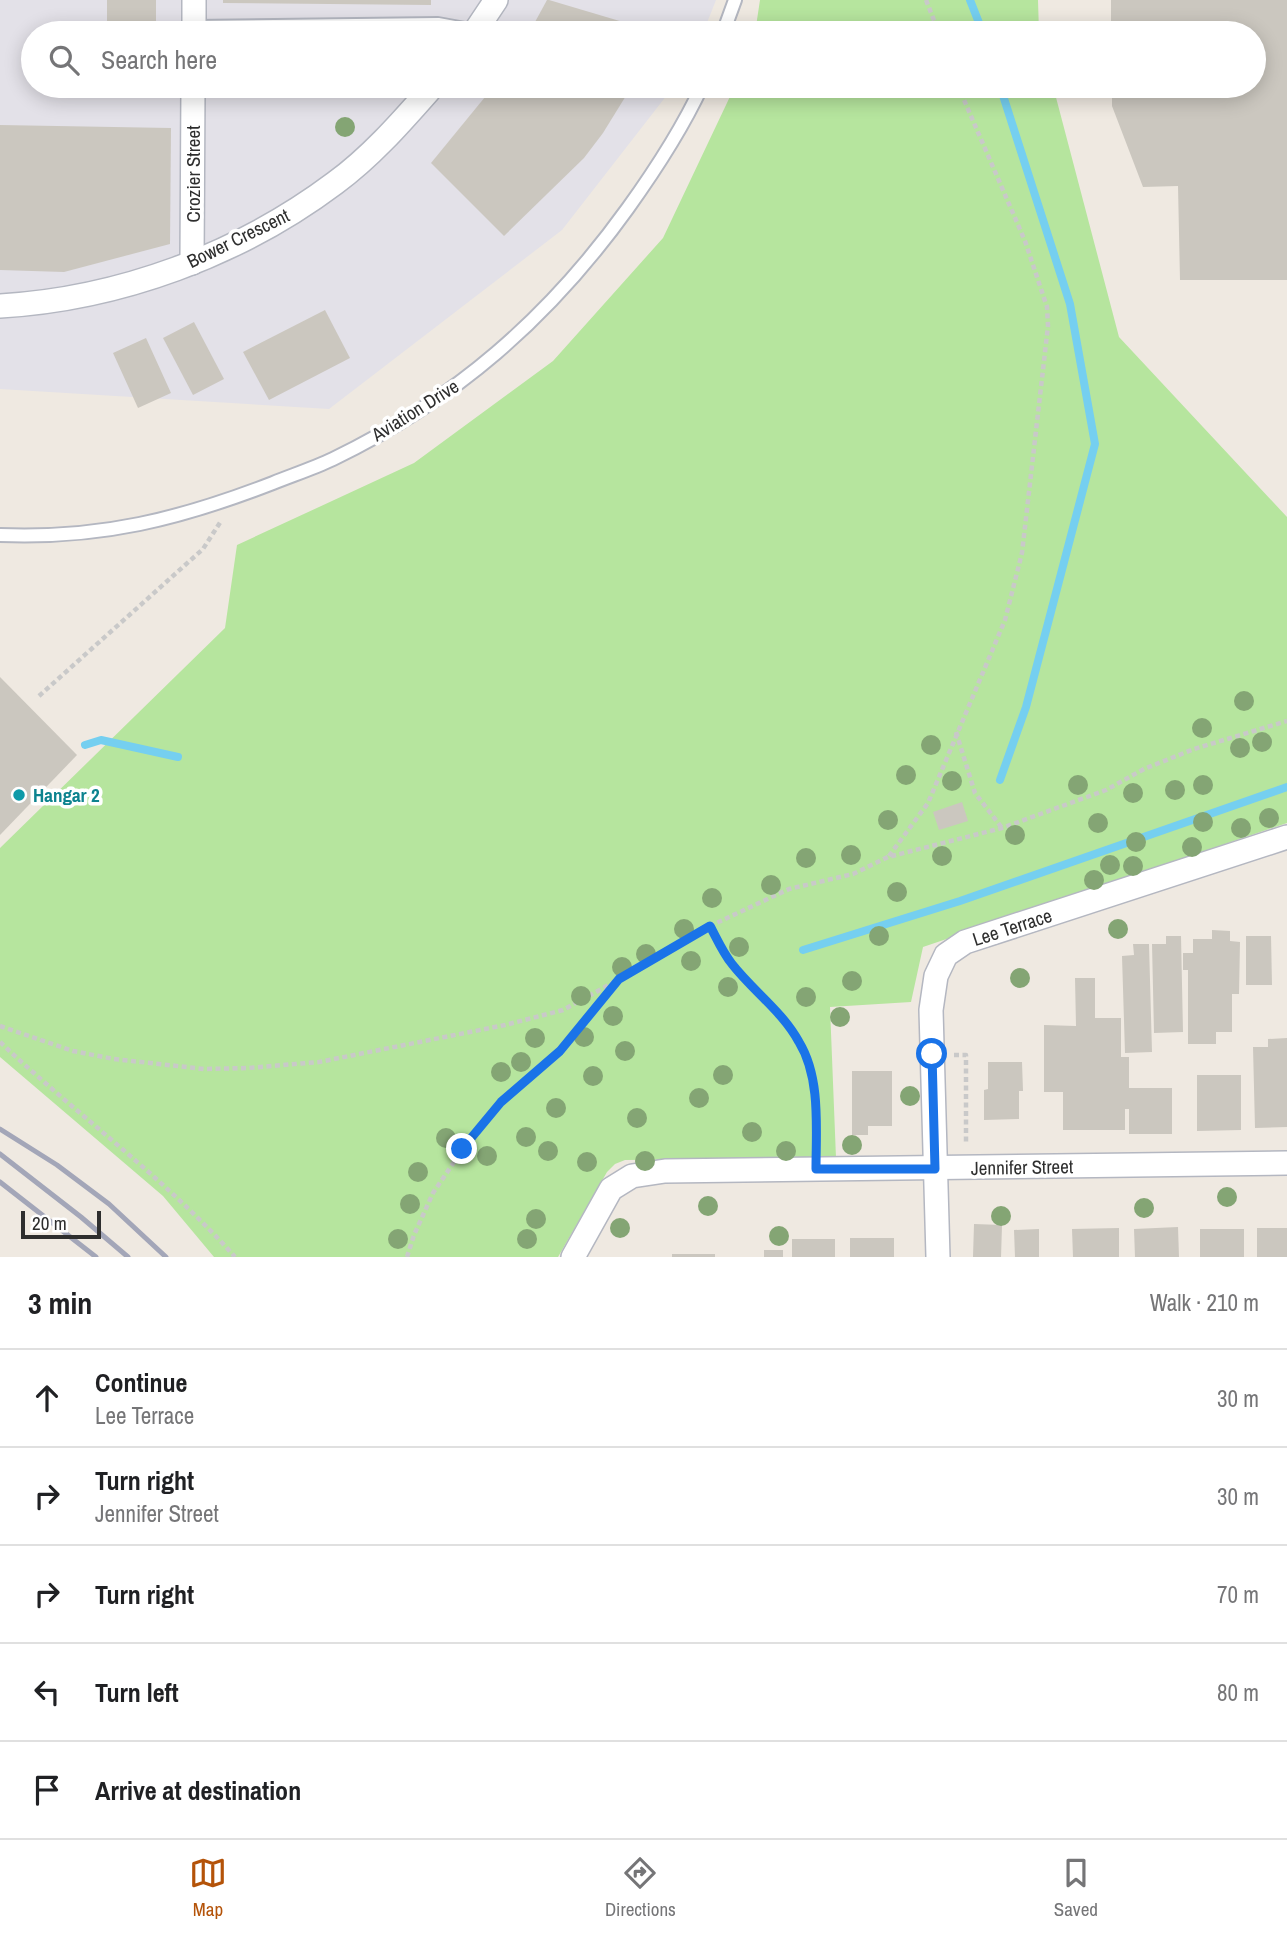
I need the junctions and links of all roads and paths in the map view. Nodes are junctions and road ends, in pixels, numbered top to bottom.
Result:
1 (194, 0) edge
2 (496, 0) edge
3 (735, 0) edge
4 (926, 0) edge
5 (194, 21) edge
6 (482, 21) edge
7 (727, 21) edge
8 (934, 21) edge
9 (193, 98) edge
10 (422, 98) edge
11 (696, 98) edge
12 (963, 98) edge
13 (192, 263) junction
14 (0, 306) edge
15 (237, 497) junction
16 (0, 535) edge
17 (39, 696) dead end
18 (1287, 721) edge
19 (956, 732) junction
20 (1002, 828) junction
21 (1287, 837) edge
22 (888, 857) junction
23 (710, 926) junction
24 (619, 979) junction
25 (0, 1026) edge
26 (0, 1042) edge
27 (932, 1054) junction
28 (966, 1151) dead end
29 (1287, 1163) edge
30 (816, 1169) junction
31 (935, 1169) junction
32 (235, 1257) edge
33 (407, 1257) edge
34 (573, 1257) edge
35 (938, 1257) edge

1 - 5 street
2 - 6 street
3 - 7 lane
4 - 8 path
9 - 13 street, Crozier Street
10 - 13 street, Bower Crescent
11 - 15 lane, Aviation Drive
12 - 19 path
13 - 14 street, Bower Crescent
15 - 16 lane, Aviation Drive
15 - 17 path
18 - 20 path
19 - 20 path
19 - 22 path
20 - 22 path
21 - 27 street, Lee Terrace
22 - 23 path
23 - 24 path
23 - 30 path
24 - 25 path
24 - 33 path
26 - 32 path
27 - 28 path
27 - 31 street, Lee Terrace
29 - 31 street, Jennifer Street
30 - 31 street, Jennifer Street
30 - 34 street, Jennifer Street
31 - 35 street, Lee Terrace

